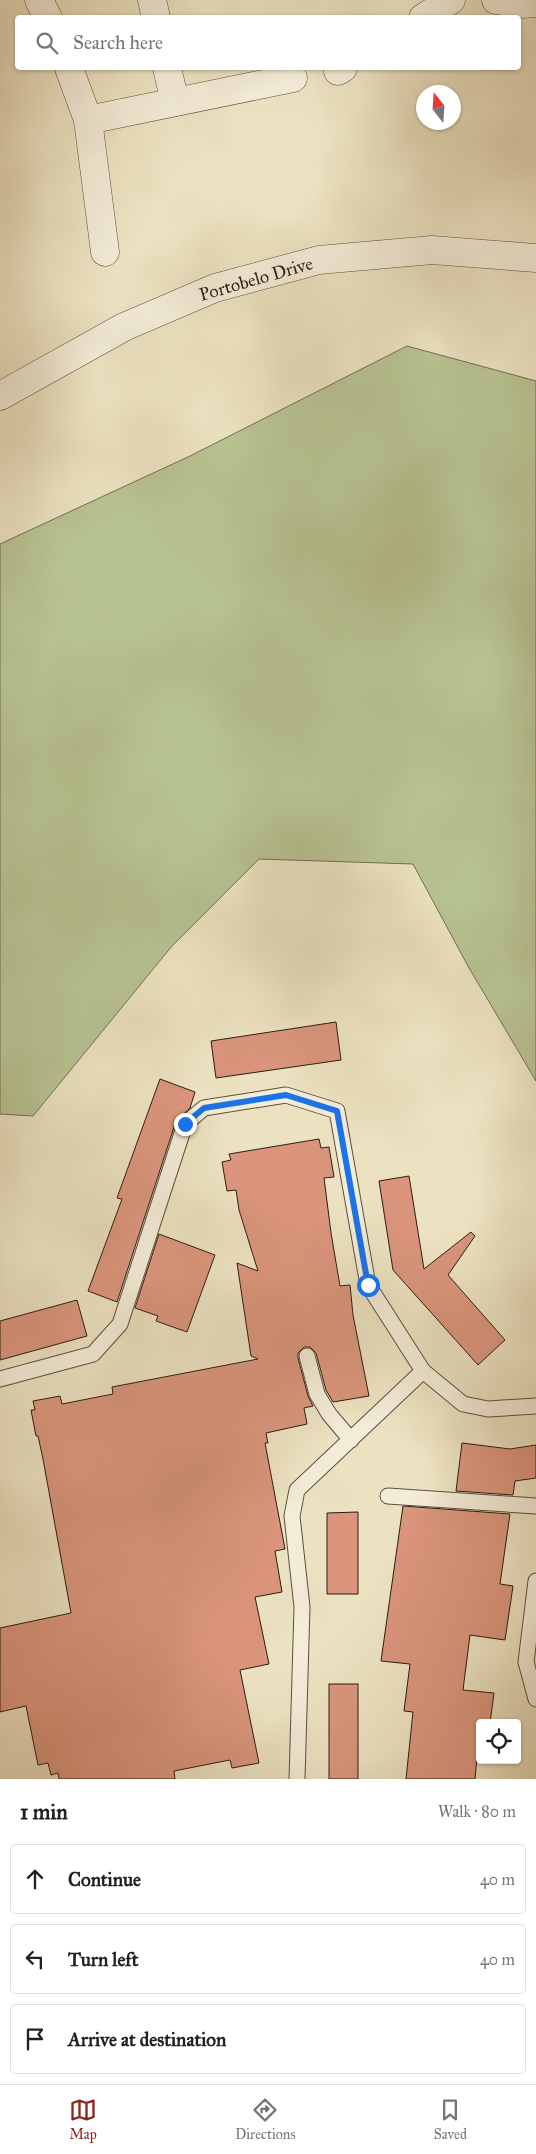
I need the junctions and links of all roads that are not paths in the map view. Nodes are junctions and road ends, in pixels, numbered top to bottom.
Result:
1 (39, 0) edge
2 (152, 0) edge
3 (451, 0) edge
4 (496, 0) edge
5 (536, 3) edge
6 (46, 15) edge
7 (155, 15) edge
8 (428, 15) edge
9 (69, 70) edge
10 (167, 70) edge
11 (293, 78) dead end
12 (175, 102) junction
13 (88, 120) junction
14 (106, 252) dead end
15 (536, 258) edge
16 (0, 396) edge
17 (307, 1356) dead end
18 (423, 1371) junction
19 (0, 1379) edge
20 (536, 1406) edge
21 (351, 1440) junction
22 (388, 1496) dead end
23 (536, 1506) edge
24 (536, 1582) edge
25 (536, 1699) edge
26 (297, 1779) edge

1 - 6 street
2 - 7 street
3 - 8 street
4 - 5 street
9 - 13 street
10 - 12 street
11 - 12 street
12 - 13 street
13 - 14 street
15 - 16 street, Portobelo Drive
17 - 21 lane
18 - 19 lane
18 - 20 lane
18 - 21 lane
21 - 26 lane
22 - 23 lane
24 - 25 lane

